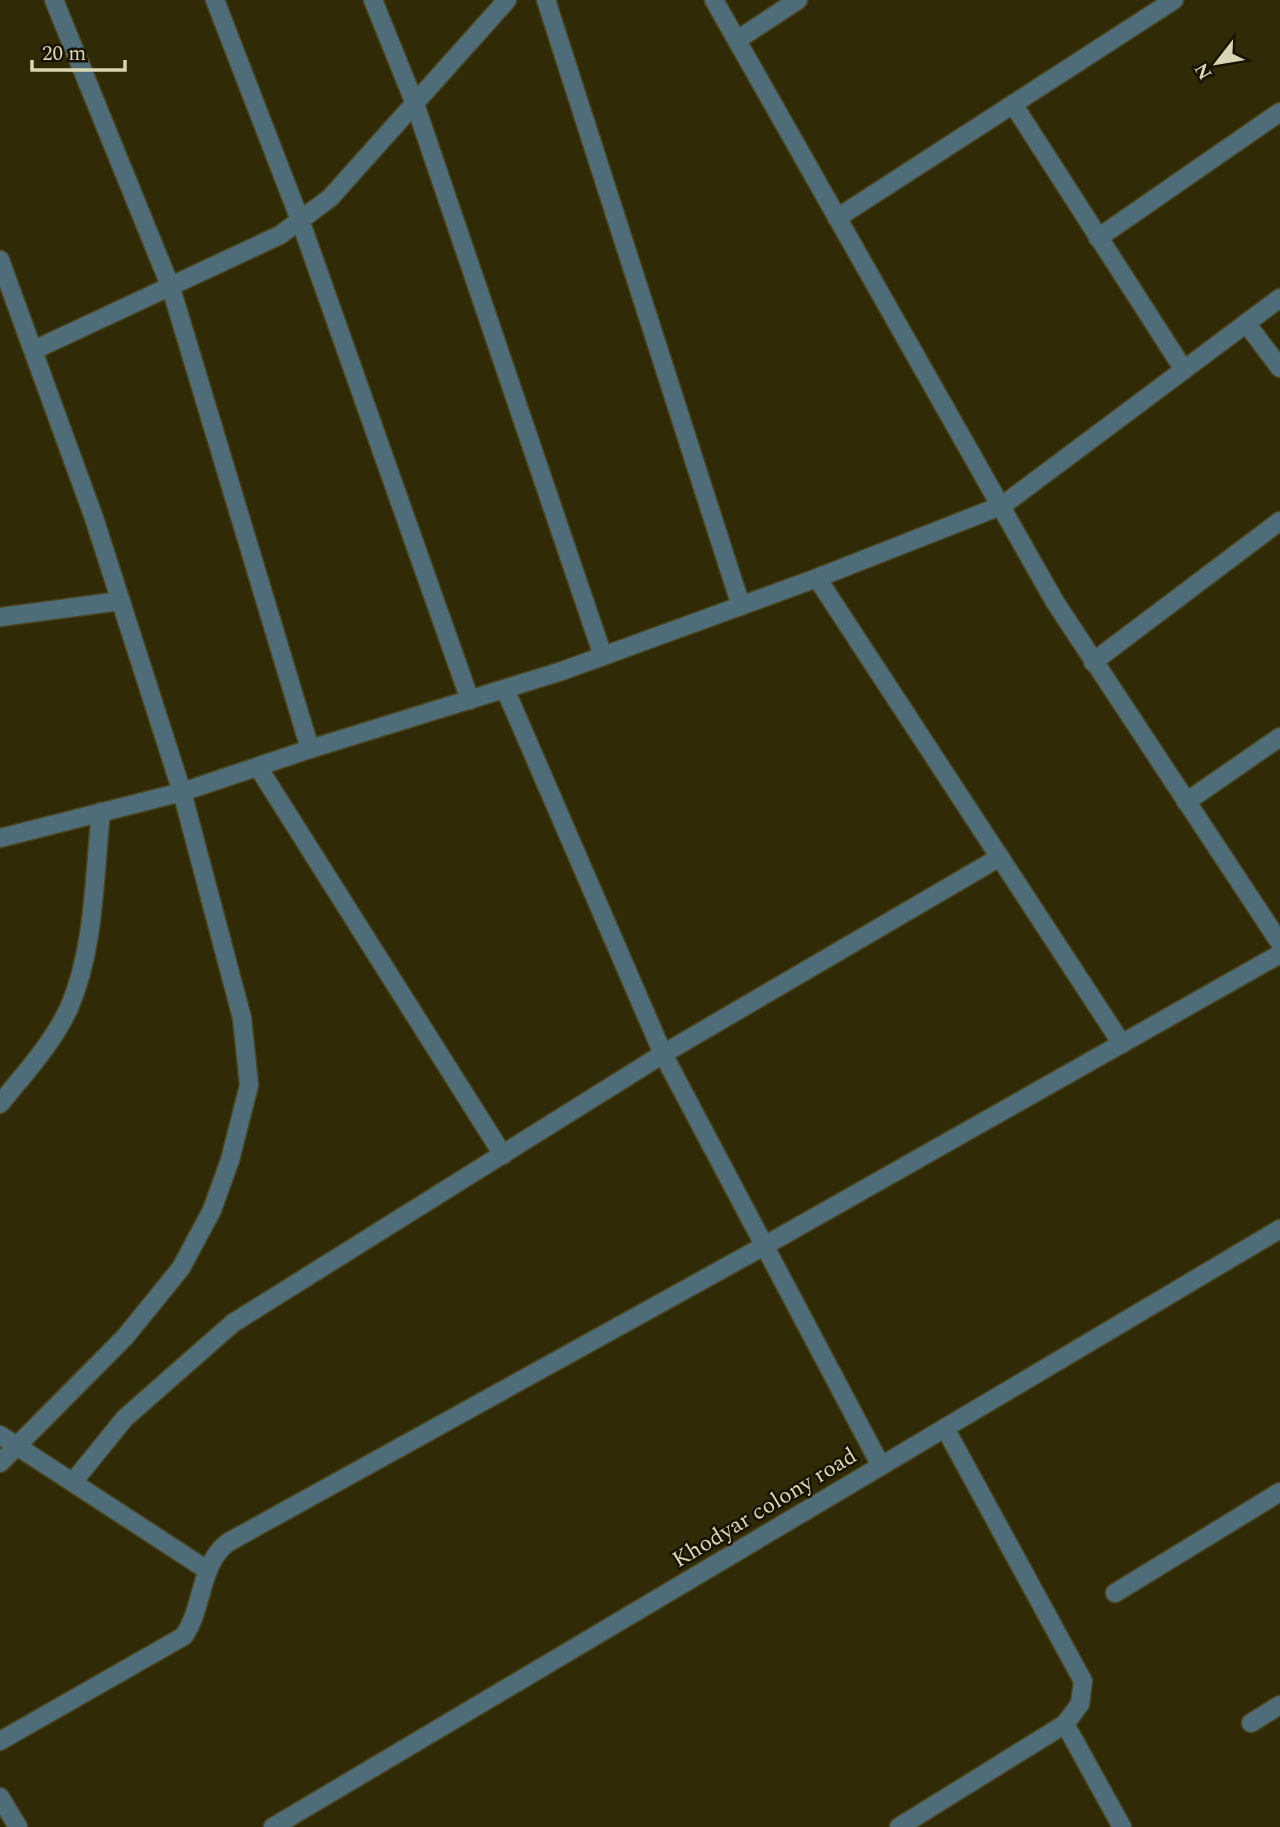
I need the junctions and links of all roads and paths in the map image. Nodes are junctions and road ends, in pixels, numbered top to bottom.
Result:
1 (54, 0) edge
2 (215, 0) edge
3 (373, 0) edge
4 (507, 0) edge
5 (546, 0) edge
6 (714, 0) edge
7 (798, 0) edge
8 (1174, 0) edge
9 (737, 40) junction
10 (415, 104) junction
11 (1013, 104) junction
12 (1280, 112) edge
13 (837, 218) junction
14 (300, 220) junction
15 (1098, 238) junction
16 (0, 260) edge
17 (171, 289) junction
18 (1280, 298) edge
19 (1246, 323) junction
20 (34, 350) junction
21 (1280, 368) edge
22 (1184, 370) junction
23 (1003, 505) junction
24 (1280, 521) edge
25 (817, 578) junction
26 (120, 601) junction
27 (741, 606) junction
28 (0, 617) edge
29 (603, 656) junction
30 (1093, 662) junction
31 (505, 690) junction
32 (470, 700) junction
33 (1280, 737) edge
34 (310, 749) junction
35 (258, 767) junction
36 (182, 792) junction
37 (1186, 802) junction
38 (101, 812) junction
39 (0, 838) edge
40 (1000, 857) junction
41 (1280, 943) edge
42 (1280, 954) edge
43 (1122, 1044) junction
44 (663, 1054) junction
45 (0, 1104) edge
46 (503, 1155) junction
47 (1280, 1229) edge
48 (764, 1246) junction
49 (945, 1428) junction
50 (0, 1435) edge
51 (18, 1447) junction
52 (0, 1463) edge
53 (880, 1466) junction
54 (73, 1482) junction
55 (1280, 1492) edge
56 (207, 1570) junction
57 (1115, 1593) dead end
58 (1280, 1705) edge
59 (1251, 1723) dead end
60 (1065, 1724) junction
61 (0, 1741) edge
62 (0, 1797) edge
63 (18, 1827) edge
64 (273, 1827) edge
65 (899, 1827) edge
66 (1122, 1827) edge

1 - 17 street
2 - 14 street
3 - 10 street
4 - 10 street
5 - 27 street
6 - 9 street
7 - 9 street
8 - 11 street
9 - 13 street
10 - 14 street
10 - 29 street
11 - 13 street
11 - 15 street
12 - 15 street
13 - 23 street
14 - 17 street
14 - 32 street
15 - 22 street
16 - 20 street
17 - 20 street
17 - 34 street
18 - 19 street
19 - 21 street
19 - 22 street
20 - 26 street
22 - 23 street
23 - 25 street
23 - 30 street
24 - 30 street
25 - 27 street
25 - 40 street
26 - 28 street
26 - 36 street
27 - 29 street
29 - 31 street
30 - 37 street
31 - 32 street
31 - 44 street
32 - 34 street
33 - 37 street
34 - 35 street
35 - 36 street
35 - 46 street
36 - 38 street
36 - 51 street
37 - 41 street
38 - 39 street
38 - 45 street
40 - 43 street
40 - 44 street
42 - 43 street
43 - 48 street
44 - 46 street
44 - 48 street
46 - 54 street
47 - 49 street, Khodyar colony road
48 - 53 street
48 - 56 street
49 - 53 street, Khodyar colony road
49 - 60 street
50 - 51 street
51 - 52 street
51 - 54 street
53 - 64 street, Khodyar colony road
54 - 56 street
55 - 57 street
56 - 61 street
58 - 59 street
60 - 65 street
60 - 66 street
62 - 63 street

